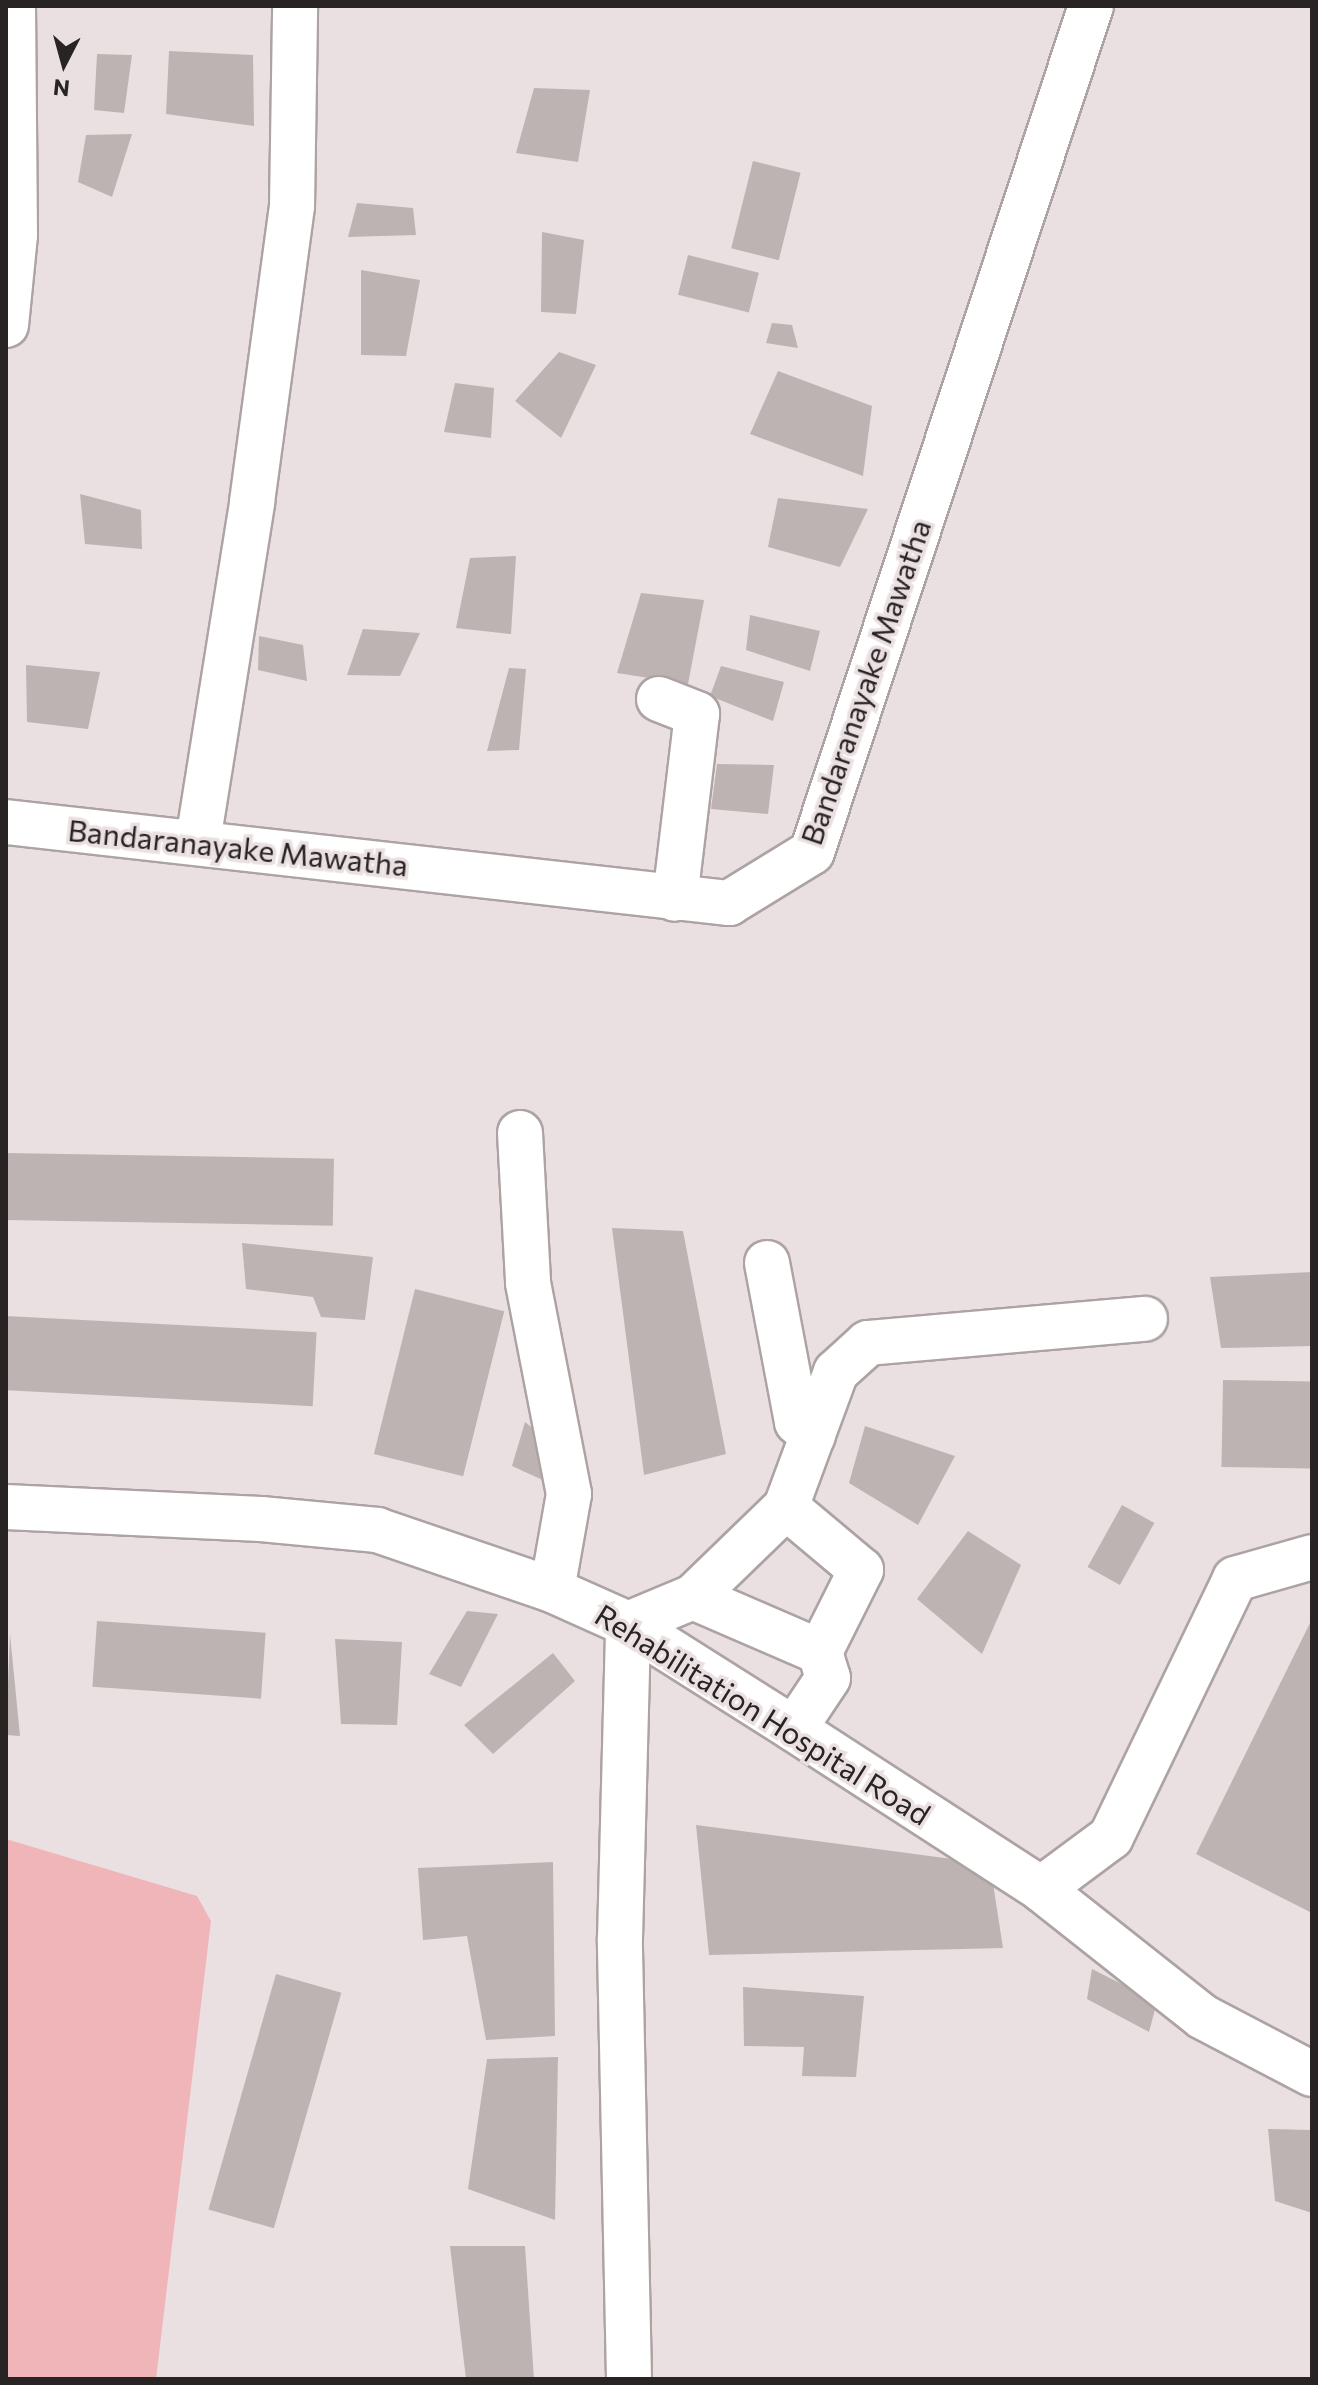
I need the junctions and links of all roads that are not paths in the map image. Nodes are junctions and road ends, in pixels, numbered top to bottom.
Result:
1 (13, 6) edge
2 (295, 6) edge
3 (1091, 6) edge
4 (6, 325) edge
5 (659, 699) dead end
6 (6, 822) edge
7 (198, 841) junction
8 (675, 899) junction
9 (520, 1133) dead end
10 (767, 1263) dead end
11 (1145, 1319) dead end
12 (813, 1436) junction
13 (6, 1507) edge
14 (786, 1507) junction
15 (1312, 1557) edge
16 (552, 1590) junction
17 (693, 1597) junction
18 (628, 1624) junction
19 (820, 1652) junction
20 (794, 1729) junction
21 (1041, 1889) junction
22 (1312, 2074) edge
23 (629, 2379) edge

1 - 4 street
2 - 7 street
3 - 8 street, Bandaranayake Mawatha
5 - 8 street
6 - 7 street, Bandaranayake Mawatha
7 - 8 street, Bandaranayake Mawatha
9 - 16 street
10 - 12 street
11 - 12 street
12 - 14 street
13 - 16 street, Rehabilitation Hospital Road
14 - 17 street
14 - 19 street
15 - 21 street
16 - 18 street, Rehabilitation Hospital Road
17 - 18 street
17 - 19 street
18 - 20 street, Rehabilitation Hospital Road
18 - 23 street
19 - 20 street
20 - 21 street, Rehabilitation Hospital Road
21 - 22 street, Rehabilitation Hospital Road

